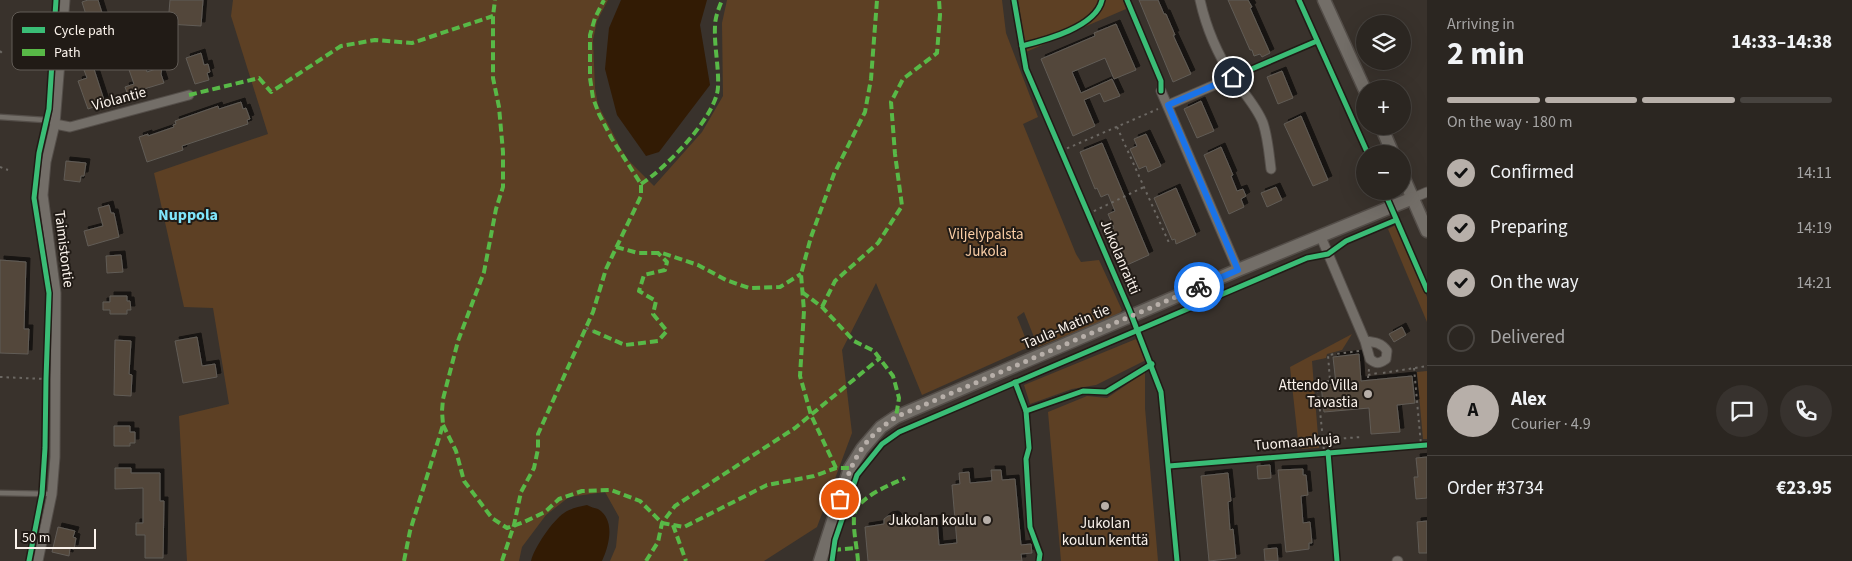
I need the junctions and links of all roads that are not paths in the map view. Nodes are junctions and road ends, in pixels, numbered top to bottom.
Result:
1 (1200, 0) edge
2 (1324, 0) edge
3 (59, 70) edge
4 (1233, 77) junction
5 (1360, 80) edge
6 (1161, 91) dead end
7 (189, 95) dead end
8 (1168, 105) junction
9 (0, 117) edge
10 (55, 124) junction
11 (1271, 169) dead end
12 (1427, 192) edge
13 (1411, 194) edge
14 (1413, 198) junction
15 (1427, 230) edge
16 (1321, 237) junction
17 (1238, 270) junction
18 (1366, 346) road end
19 (0, 493) edge
20 (52, 494) junction
21 (38, 561) edge
22 (820, 561) edge

1 - 4 street
2 - 5 street
3 - 10 street, Taimistontie
4 - 8 street
4 - 11 street
6 - 8 street
7 - 10 street, Violantie
8 - 17 street
9 - 10 lane
10 - 20 street, Taimistontie
12 - 14 street
13 - 14 street
14 - 15 street
14 - 16 street, Taula-Matin tie
16 - 17 street, Taula-Matin tie
16 - 18 street
17 - 22 street, Taula-Matin tie
19 - 20 lane
20 - 21 street, Taimistontie

